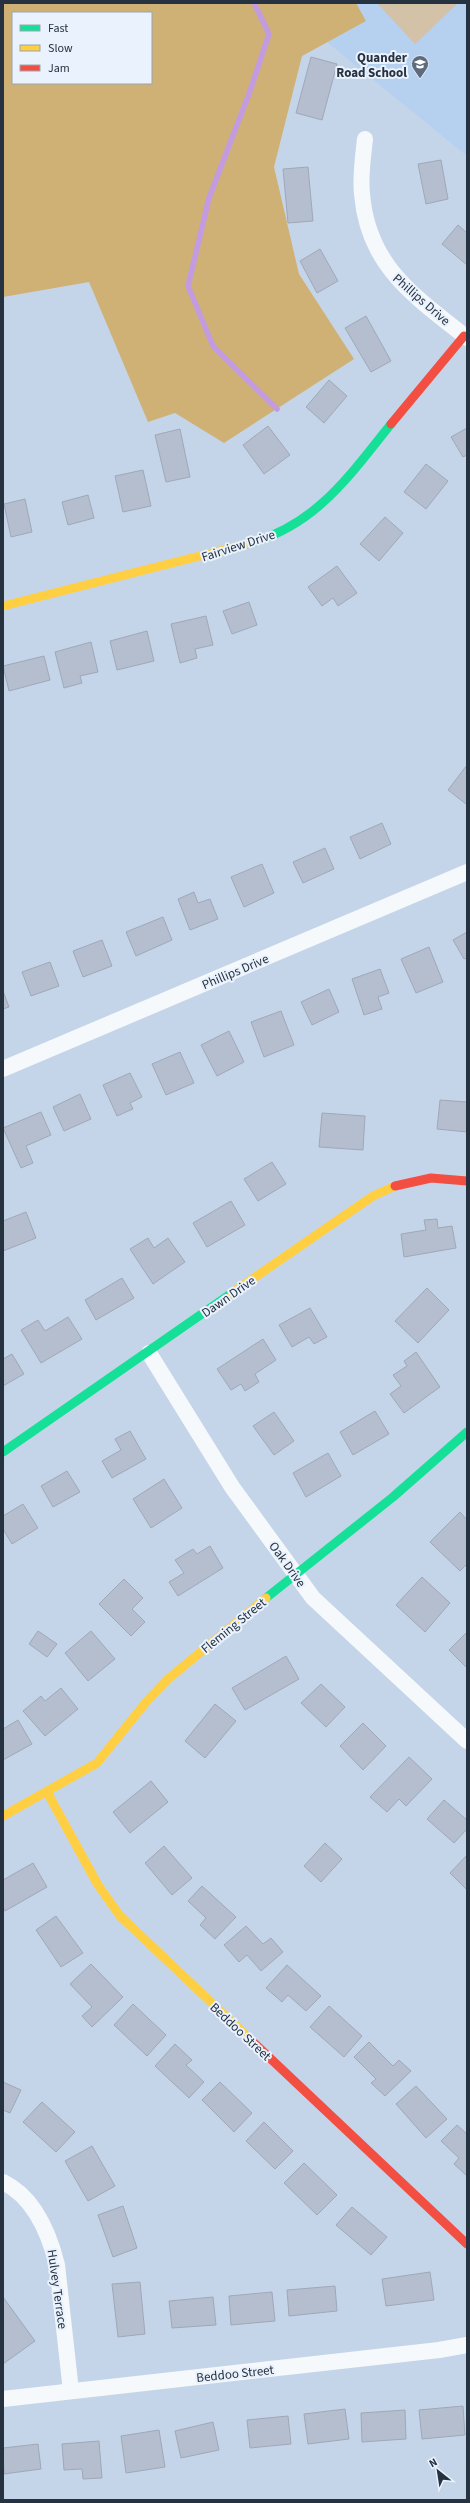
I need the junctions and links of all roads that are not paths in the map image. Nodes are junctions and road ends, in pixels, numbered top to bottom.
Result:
1 (365, 139) dead end
2 (466, 337) edge
3 (3, 606) edge
4 (467, 872) edge
5 (3, 1069) edge
6 (467, 1181) edge
7 (149, 1353) junction
8 (467, 1432) edge
9 (3, 1452) edge
10 (296, 1575) junction
11 (467, 1741) edge
12 (47, 1792) junction
13 (3, 1816) edge
14 (3, 2182) edge
15 (467, 2244) edge
16 (467, 2345) edge
17 (71, 2391) junction
18 (3, 2398) edge

1 - 2 street, Phillips Drive
2 - 3 street, Fairview Drive
4 - 5 street, Phillips Drive
6 - 7 street, Dawn Drive
7 - 9 street, Dawn Drive
7 - 10 street, Oak Drive
8 - 10 street, Fleming Street
10 - 11 street, Oak Drive
10 - 12 street, Fleming Street
12 - 13 street, Fleming Street
12 - 15 street, Beddoo Street
14 - 17 street, Hulvey Terrace
16 - 17 street, Beddoo Street
17 - 18 street, Beddoo Street

